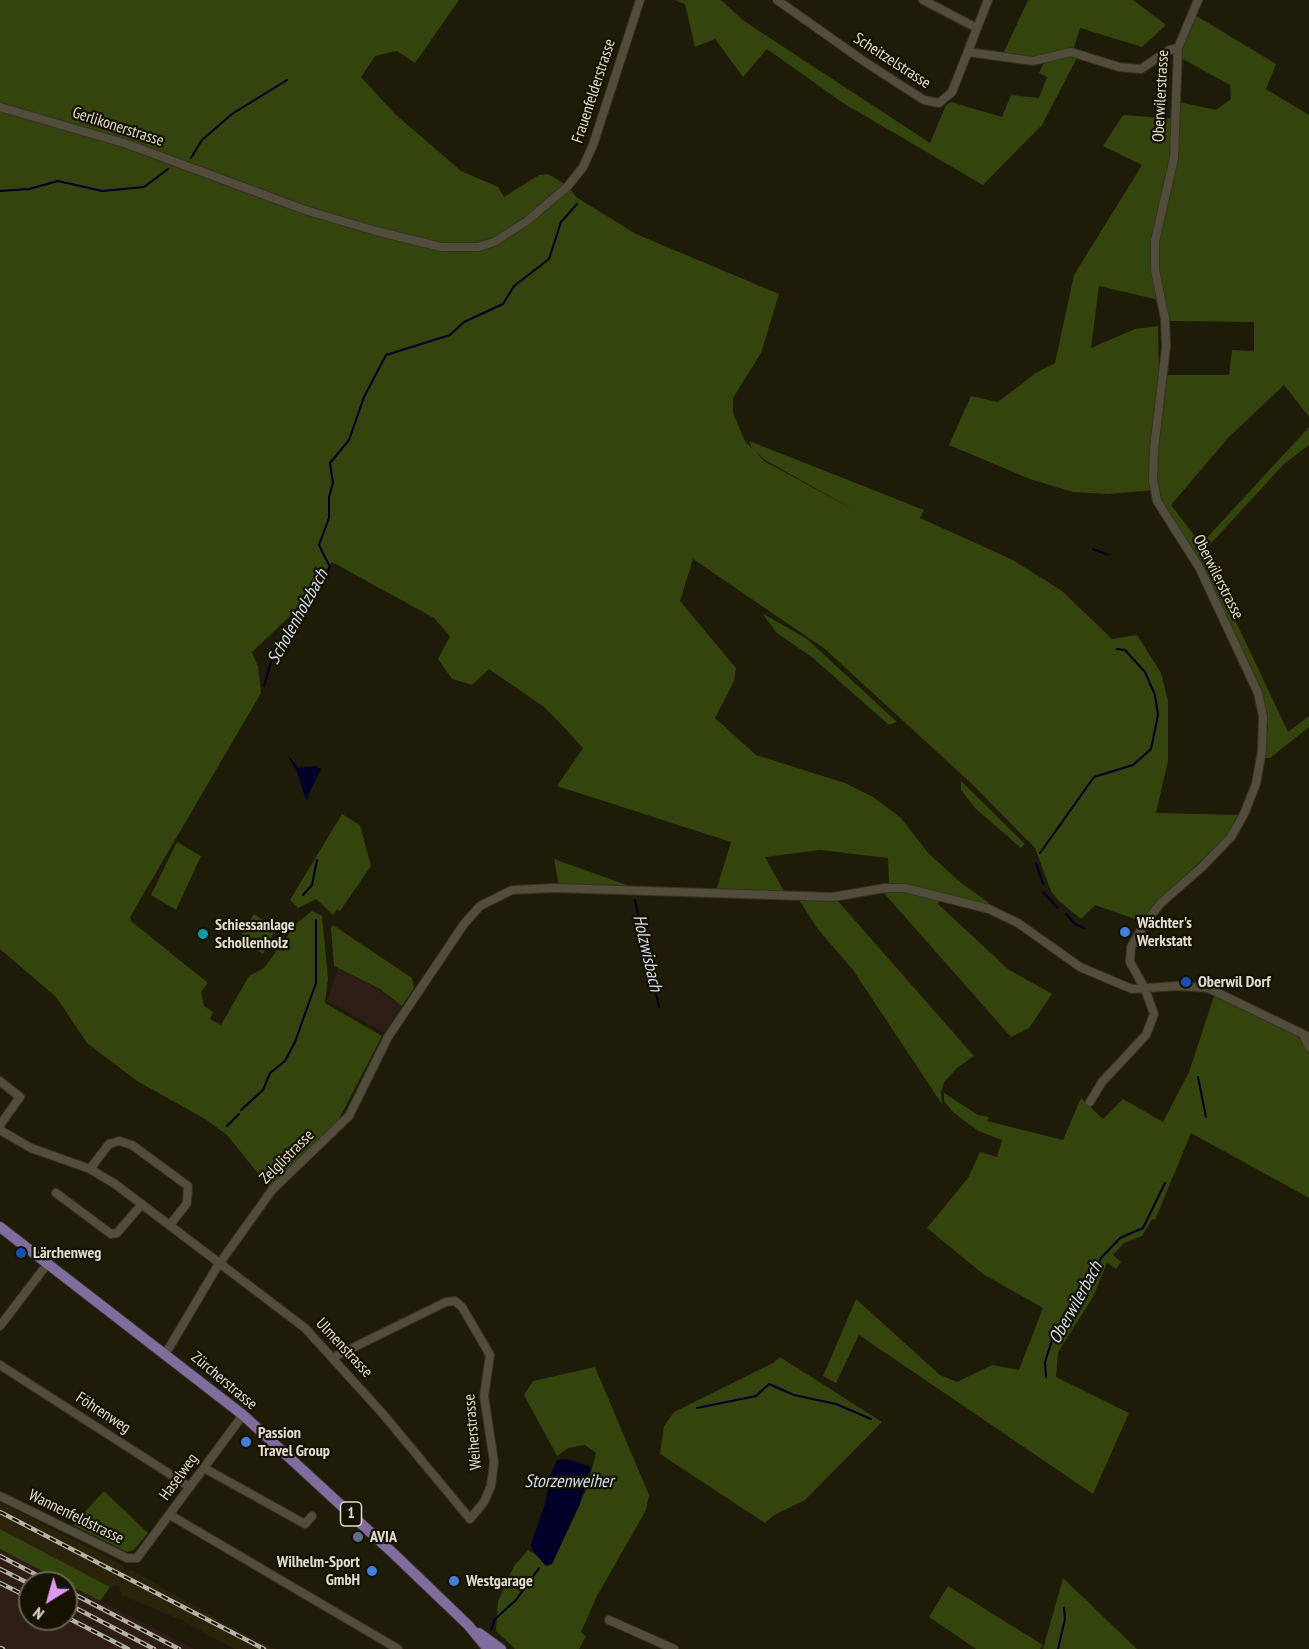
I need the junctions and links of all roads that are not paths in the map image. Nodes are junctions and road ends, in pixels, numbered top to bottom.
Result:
1 (640, 0) edge
2 (777, 0) edge
3 (922, 0) edge
4 (988, 0) edge
5 (1198, 0) edge
6 (977, 28) junction
7 (1178, 48) junction
8 (968, 52) junction
9 (0, 106) edge
10 (226, 179) joint
11 (1145, 989) junction
12 (1307, 1036) edge
13 (1309, 1047) edge
14 (0, 1081) edge
15 (1090, 1102) dead end
16 (0, 1125) edge
17 (0, 1130) edge
18 (90, 1169) junction
19 (56, 1193) dead end
20 (142, 1204) junction
21 (170, 1225) junction
22 (0, 1227) edge
23 (48, 1263) junction
24 (220, 1263) junction
25 (1, 1322) edge
26 (166, 1353) junction
27 (334, 1357) junction
28 (0, 1365) edge
29 (243, 1415) junction
30 (204, 1468) junction
31 (190, 1487) junction
32 (0, 1496) edge
33 (170, 1515) junction
34 (312, 1516) dead end
35 (470, 1520) joint
36 (140, 1556) joint
37 (609, 1620) dead end
38 (468, 1625) junction
39 (398, 1649) edge
40 (488, 1649) edge
41 (501, 1649) edge
42 (674, 1649) edge

1 - 10 street, Frauenfelderstrasse
2 - 8 street, Scheitzelstrasse
3 - 6 street
4 - 6 street, Scheitzelstrasse
5 - 7 street, Oberwilerstrasse
6 - 8 street, Scheitzelstrasse
7 - 8 street
7 - 11 street, Oberwilerstrasse
9 - 10 street, Gerlikonerstrasse
11 - 12 street, Zelglistrasse
11 - 15 street, Oberwilerstrasse
11 - 24 street, Zelglistrasse
12 - 13 street
14 - 16 street
17 - 18 street, Ulmenstrasse
18 - 20 street, Ulmenstrasse
18 - 21 street
19 - 20 street
20 - 21 street, Ulmenstrasse
21 - 24 street, Ulmenstrasse
22 - 23 main road, Zürcherstrasse / 1
23 - 25 street
23 - 26 main road, Zürcherstrasse / 1
24 - 26 street, Zelglistrasse
24 - 27 street, Ulmenstrasse
26 - 29 main road, Zürcherstrasse / 1
27 - 35 street, Ulmenstrasse
27 - 35 street, Weiherstrasse
28 - 31 street, Föhrenweg
29 - 30 street, Haselweg
29 - 38 main road, Zürcherstrasse / 1
30 - 31 street, Haselweg
30 - 34 street
31 - 33 street, Haselweg
32 - 36 street, Wannenfeldstrasse
33 - 36 street, Haselweg
33 - 39 street
37 - 42 street
38 - 40 main road, Zürcherstrasse / 1
38 - 41 main road, Zürcherstrasse / 1

